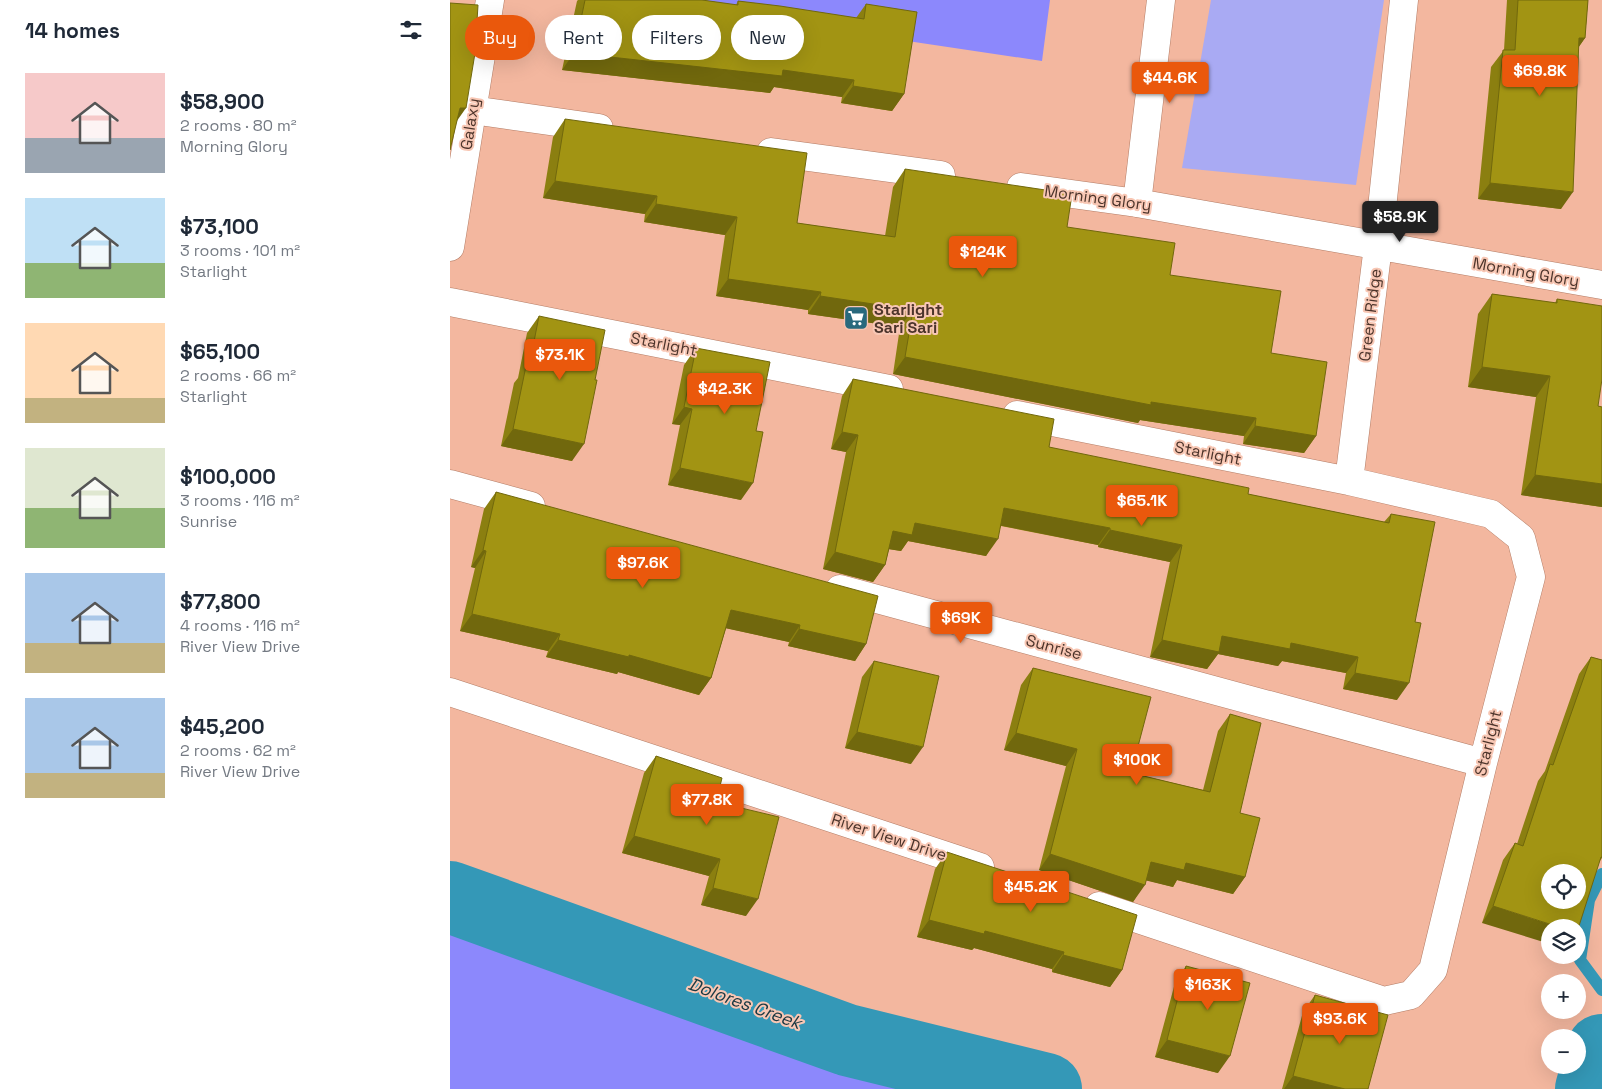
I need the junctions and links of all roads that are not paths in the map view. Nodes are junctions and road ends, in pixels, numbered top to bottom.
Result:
1 (490, 0) edge
2 (1161, 0) edge
3 (1404, 0) edge
4 (472, 110) junction
5 (619, 131) edge
6 (746, 148) edge
7 (961, 178) edge
8 (1000, 184) edge
9 (1137, 203) junction
10 (1378, 246) junction
11 (450, 248) edge
12 (1602, 285) edge
13 (450, 302) edge
14 (909, 393) edge
15 (997, 411) edge
16 (1349, 481) junction
17 (450, 484) edge
18 (555, 512) edge
19 (814, 582) edge
20 (450, 692) edge
21 (1483, 763) junction
22 (1007, 876) edge
23 (1073, 898) edge

1 - 4 street, Galaxy
2 - 9 street
3 - 10 street, Green Ridge
4 - 5 street
4 - 11 street, Galaxy
6 - 7 street
8 - 9 street, Morning Glory
9 - 10 street, Morning Glory
10 - 12 street, Morning Glory
10 - 16 street, Green Ridge
13 - 14 street, Starlight
15 - 16 street, Starlight
16 - 21 street, Starlight
17 - 18 street
19 - 21 street, Sunrise
20 - 22 street, River View Drive
21 - 23 street, Starlight

